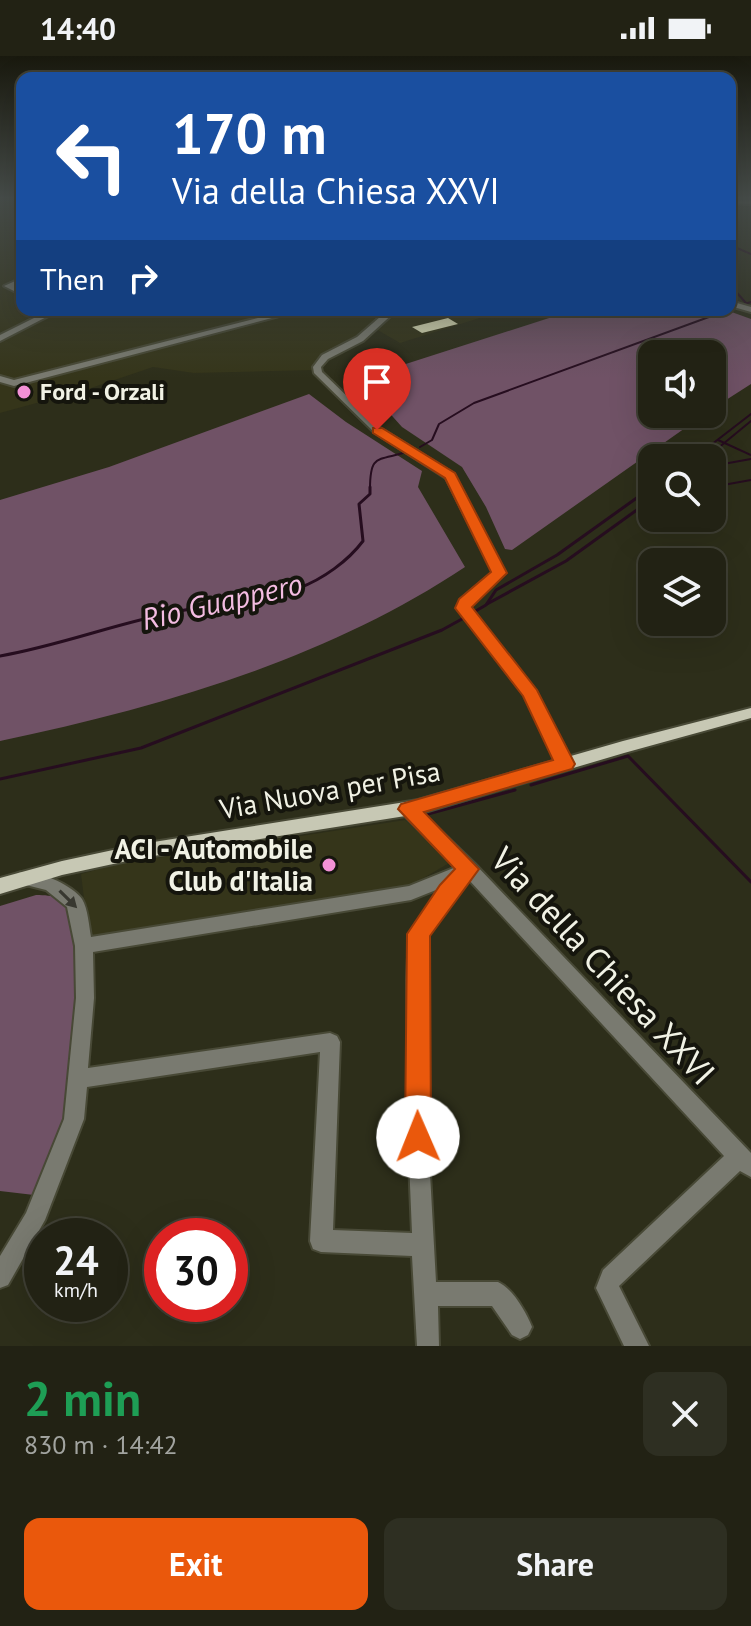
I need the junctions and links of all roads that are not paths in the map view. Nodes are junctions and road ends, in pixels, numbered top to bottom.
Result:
1 (43, 316) edge
2 (275, 316) edge
3 (386, 316) edge
4 (0, 338) edge
5 (0, 379) edge
6 (751, 713) edge
7 (565, 764) junction
8 (408, 809) junction
9 (469, 869) junction
10 (8, 882) edge
11 (84, 946) junction
12 (80, 1079) junction
13 (745, 1161) edge
14 (423, 1245) junction
15 (0, 1277) edge
16 (425, 1294) junction
17 (520, 1327) dead end
18 (428, 1344) edge
19 (637, 1346) edge

1 - 4 street
2 - 5 street
3 - 7 street
6 - 7 main road, Via Nuova per Pisa
7 - 8 main road, Via Nuova per Pisa
8 - 9 street, Via della Chiesa XXVI
8 - 10 main road, Via Nuova per Pisa
9 - 11 street
9 - 13 street, Via della Chiesa XXVI
9 - 14 street
10 -> 11 street
11 - 12 street
12 - 14 street
12 - 15 street
13 - 19 street
14 - 16 street
16 - 17 street
16 - 18 street

